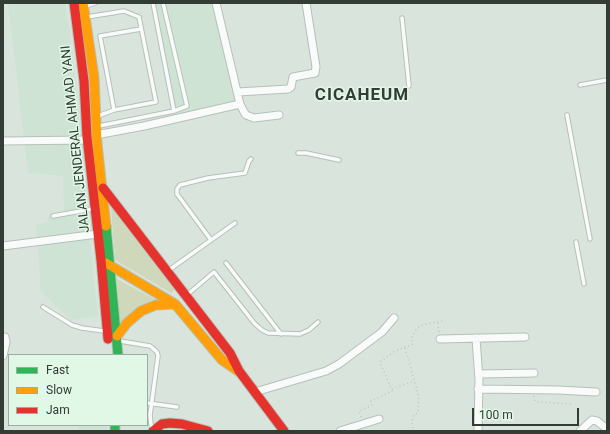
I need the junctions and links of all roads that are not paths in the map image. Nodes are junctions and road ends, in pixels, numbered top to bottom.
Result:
1 (74, 3) edge
2 (95, 3) edge
3 (153, 3) edge
4 (164, 3) edge
5 (216, 3) edge
6 (306, 3) edge
7 (83, 5) edge
8 (86, 17) junction
9 (76, 18) junction
10 (402, 18) dead end
11 (141, 28) junction
12 (607, 80) edge
13 (580, 85) dead end
14 (409, 86) dead end
15 (238, 92) junction
16 (240, 104) junction
17 (114, 110) junction
18 (174, 111) junction
19 (279, 115) dead end
20 (567, 115) dead end
21 (96, 116) junction
22 (96, 131) junction
23 (87, 140) junction
24 (3, 141) edge
25 (298, 153) dead end
26 (251, 159) dead end
27 (340, 160) dead end
28 (102, 188) junction
29 (95, 208) junction
30 (53, 216) dead end
31 (235, 222) dead end
32 (98, 234) junction
33 (590, 239) dead end
34 (212, 240) junction
35 (576, 242) dead end
36 (3, 246) edge
37 (101, 260) junction
38 (226, 263) dead end
39 (112, 267) junction
40 (166, 272) junction
41 (584, 284) dead end
42 (185, 297) junction
43 (175, 304) junction
44 (43, 307) dead end
45 (394, 318) dead end
46 (318, 322) dead end
47 (107, 331) junction
48 (281, 334) junction
49 (3, 337) edge
50 (525, 337) dead end
51 (117, 338) junction
52 (476, 338) junction
53 (440, 339) road end
54 (109, 354) edge
55 (118, 354) edge
56 (3, 357) edge
57 (239, 371) junction
58 (534, 372) dead end
59 (479, 374) junction
60 (478, 390) junction
61 (255, 392) junction
62 (596, 392) dead end
63 (149, 403) edge
64 (177, 407) dead end
65 (379, 419) dead end
66 (607, 429) edge
67 (153, 431) edge
68 (208, 431) edge
69 (284, 431) edge
70 (340, 431) edge
71 (478, 431) edge
72 (580, 431) edge

1 - 9 main road, JALAN JENDERAL AHMAD YANI
2 - 7 lane
3 - 18 lane
4 - 18 lane
5 - 15 street
6 - 15 street
7 - 8 main road, JALAN JENDERAL AHMAD YANI
7 - 9 lane
8 - 9 lane
8 - 11 lane
8 - 21 main road, JALAN JENDERAL AHMAD YANI
9 - 23 main road, JALAN JENDERAL AHMAD YANI
10 - 14 lane
11 - 17 lane
11 - 17 lane
12 - 13 lane
15 - 16 street
16 - 19 street
16 - 22 street
17 - 21 lane
18 - 22 lane
20 - 33 lane
21 - 22 main road, JALAN JENDERAL AHMAD YANI
22 - 28 main road, JALAN JENDERAL AHMAD YANI
23 - 24 street
23 - 29 main road, JALAN JENDERAL AHMAD YANI
25 - 27 lane
26 - 34 lane
28 - 39 main road, JALAN JENDERAL AHMAD YANI
28 - 40 main road, JALAN JENDERAL AHMAD YANI
29 - 30 lane
29 - 32 main road, JALAN JENDERAL AHMAD YANI
31 - 34 lane
32 - 36 street
32 - 37 main road, JALAN JENDERAL AHMAD YANI
34 - 40 lane
35 - 41 lane
37 - 39 main road, JALAN JENDERAL AHMAD YANI
37 - 47 main road
38 - 48 lane
39 - 43 main road, JALAN JENDERAL AHMAD YANI
39 - 51 main road
40 - 42 main road, JALAN JENDERAL AHMAD YANI
42 - 43 main road
42 - 48 lane
42 - 57 main road, JALAN JENDERAL AHMAD YANI
43 - 51 main road
43 - 57 main road, JALAN JENDERAL AHMAD YANI
44 - 47 lane
45 - 61 street
46 - 48 lane
47 - 54 main road
49 - 56 street
50 - 52 street
51 - 55 main road
51 - 63 lane
52 - 53 street
52 - 59 street
57 - 61 main road, JALAN JENDERAL AHMAD YANI
58 - 59 street
59 - 60 street
60 - 62 street
60 - 71 street
61 - 69 main road, JALAN JENDERAL AHMAD YANI
63 - 64 lane
63 - 67 lane
65 - 70 street
66 - 72 street
67 - 68 main road

